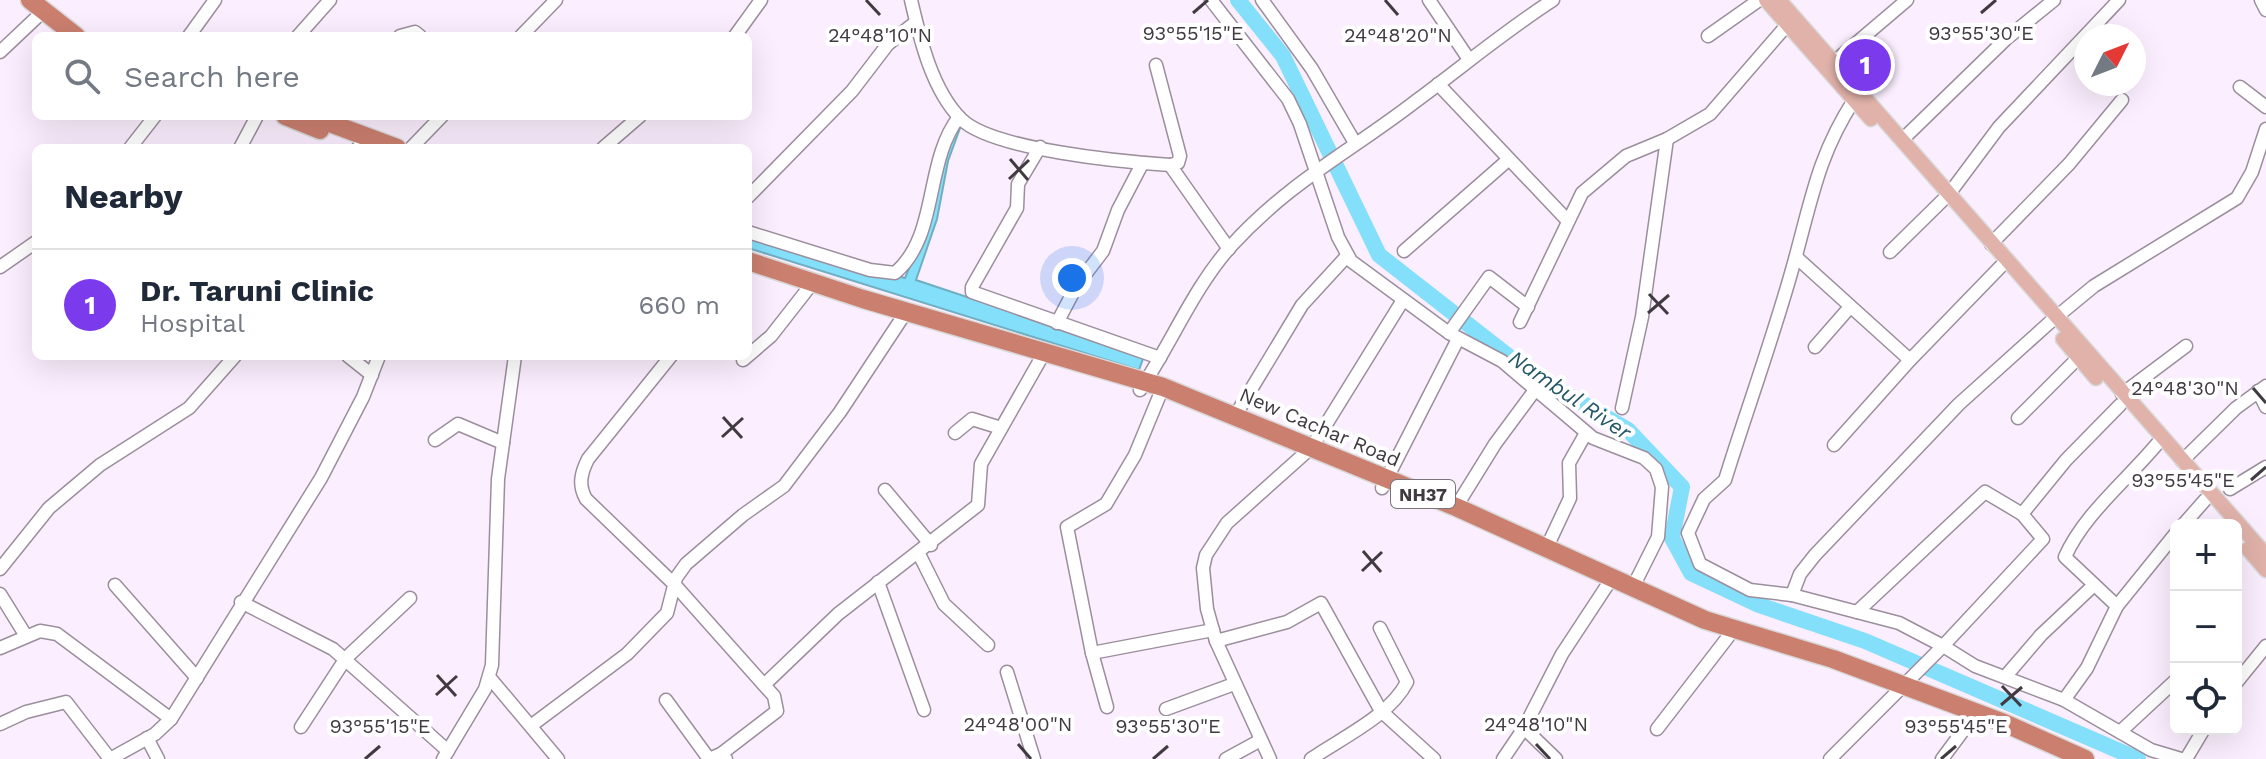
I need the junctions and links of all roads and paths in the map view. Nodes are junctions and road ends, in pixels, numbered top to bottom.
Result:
1 (14, 0) edge
2 (215, 0) edge
3 (330, 0) edge
4 (556, 0) edge
5 (740, 0) edge
6 (761, 0) edge
7 (911, 0) edge
8 (1211, 0) edge
9 (1262, 0) edge
10 (1429, 0) edge
11 (1553, 0) edge
12 (1759, 0) edge
13 (1766, 0) edge
14 (1779, 0) edge
15 (1907, 0) edge
16 (2054, 0) edge
17 (2119, 0) edge
18 (2261, 0) edge
19 (33, 9) edge
20 (2266, 10) edge
21 (750, 12) junction
22 (916, 22) junction
23 (1787, 25) junction
24 (55, 32) edge
25 (70, 32) edge
26 (192, 32) edge
27 (302, 32) edge
28 (525, 32) edge
29 (738, 32) edge
30 (1708, 36) dead end
31 (0, 52) edge
32 (1468, 58) junction
33 (1156, 65) dead end
34 (1830, 65) junction
35 (1438, 84) junction
36 (2240, 87) dead end
37 (1854, 100) junction
38 (2122, 100) dead end
39 (2266, 107) edge
40 (959, 117) junction
41 (152, 120) edge
42 (255, 120) edge
43 (295, 120) edge
44 (322, 120) edge
45 (438, 120) edge
46 (635, 120) edge
47 (2265, 135) edge
48 (1667, 139) junction
49 (1902, 140) junction
50 (133, 144) edge
51 (242, 144) edge
52 (355, 144) edge
53 (386, 144) edge
54 (415, 144) edge
55 (608, 144) edge
56 (1355, 144) junction
57 (1040, 147) junction
58 (1508, 160) junction
59 (1142, 164) junction
60 (1170, 165) junction
61 (1320, 167) junction
62 (752, 193) edge
63 (1946, 197) junction
64 (1568, 221) junction
65 (752, 233) edge
66 (1991, 244) junction
67 (32, 245) edge
68 (1229, 249) junction
69 (1404, 251) dead end
70 (1890, 252) dead end
71 (1347, 256) junction
72 (1796, 257) junction
73 (752, 262) edge
74 (2003, 264) junction
75 (0, 267) edge
76 (752, 271) edge
77 (807, 290) junction
78 (1403, 300) junction
79 (1528, 307) junction
80 (1850, 307) junction
81 (904, 316) junction
82 (2052, 320) junction
83 (1520, 322) dead end
84 (1057, 323) junction
85 (1453, 333) junction
86 (2186, 346) dead end
87 (1815, 347) dead end
88 (752, 352) edge
89 (2082, 354) junction
90 (1042, 356) junction
91 (1160, 358) junction
92 (231, 360) edge
93 (353, 360) edge
94 (378, 360) edge
95 (514, 360) edge
96 (668, 360) edge
97 (1910, 360) junction
98 (372, 375) junction
99 (2262, 388) edge
100 (1152, 389) junction
101 (1535, 390) junction
102 (2121, 400) junction
103 (2266, 407) edge
104 (1622, 408) dead end
105 (1235, 416) junction
106 (2018, 418) dead end
107 (1001, 428) junction
108 (955, 433) dead end
109 (1586, 433) junction
110 (435, 440) dead end
111 (2160, 442) junction
112 (503, 443) junction
113 (1834, 445) dead end
114 (1307, 452) junction
115 (2182, 461) junction
116 (2266, 467) edge
117 (1384, 484) junction
118 (2230, 489) dead end
119 (885, 490) dead end
120 (2205, 500) junction
121 (1456, 507) junction
122 (2022, 514) junction
123 (2188, 519) edge
124 (2222, 519) edge
125 (1474, 521) junction
126 (2043, 539) junction
127 (2170, 540) edge
128 (2242, 542) edge
129 (931, 545) junction
130 (1547, 547) junction
131 (919, 554) junction
132 (2266, 555) edge
133 (2065, 557) junction
134 (0, 569) edge
135 (2266, 570) edge
136 (878, 582) junction
137 (1610, 582) junction
138 (674, 584) junction
139 (115, 585) dead end
140 (2094, 585) junction
141 (1633, 587) junction
142 (0, 594) edge
143 (1792, 595) junction
144 (410, 598) dead end
145 (241, 602) junction
146 (2117, 606) junction
147 (1857, 612) junction
148 (1380, 628) dead end
149 (1214, 635) junction
150 (26, 636) junction
151 (1728, 637) junction
152 (988, 645) dead end
153 (1943, 646) junction
154 (2266, 646) edge
155 (0, 648) edge
156 (1092, 653) junction
157 (346, 658) junction
158 (1007, 672) dead end
159 (2242, 676) edge
160 (2005, 677) junction
161 (197, 678) junction
162 (490, 678) junction
163 (1234, 684) junction
164 (764, 685) junction
165 (2170, 686) edge
166 (1903, 689) junction
167 (666, 700) dead end
168 (2064, 700) junction
169 (1107, 707) dead end
170 (1166, 709) dead end
171 (924, 710) dead end
172 (1381, 711) junction
173 (171, 719) junction
174 (1971, 720) junction
175 (0, 724) edge
176 (532, 725) junction
177 (301, 727) dead end
178 (1524, 728) junction
179 (1657, 729) dead end
180 (2120, 732) junction
181 (2200, 735) edge
182 (147, 738) junction
183 (1259, 741) junction
184 (446, 755) edge
185 (723, 757) edge
186 (158, 759) edge
187 (558, 759) edge
188 (1034, 759) edge
189 (1226, 759) edge
190 (1270, 759) edge
191 (1311, 759) edge
192 (1434, 759) edge
193 (1503, 759) edge
194 (1556, 759) edge
195 (1830, 759) edge
196 (1942, 759) edge
197 (2064, 759) edge
198 (2085, 759) edge
199 (2183, 759) edge

1 - 19 highway
2 - 26 street
3 - 27 street
4 - 28 street
5 - 21 street
6 - 21 street
7 - 22 street
8 - 61 street
9 - 56 street
10 - 32 street
11 - 32 street
12 - 30 street
13 - 23 main road
14 - 34 main road
15 - 34 street
16 - 49 street
17 - 63 street
18 - 20 street
19 - 24 highway
19 - 25 highway
19 - 31 street
21 - 29 street
22 - 40 street
22 - 62 street
23 - 34 main road
23 - 48 street
32 - 35 street
33 - 60 street
34 - 37 main road
34 - 49 main road
35 - 56 street
35 - 58 street
36 - 39 street
37 - 63 main road
37 - 72 street
38 - 66 street
40 - 57 street
40 - 65 street
41 - 50 street
42 - 51 street
43 - 52 highway
44 - 53 highway
45 - 54 street
46 - 55 street
47 - 82 street
48 - 64 street
48 - 104 street
49 - 63 main road
56 - 61 street
57 - 59 street
57 - 84 street
58 - 64 street
58 - 69 street
59 - 60 street
59 - 84 street
60 - 68 street
61 - 68 street
61 - 71 street
63 - 66 main road
63 - 70 street
63 - 74 main road
64 - 79 street
66 - 74 main road
67 - 75 street
68 - 91 street
71 - 78 street
71 - 105 street
72 - 80 street
72 - 143 street
73 - 81 highway, New Cachar Road / NH37
74 - 82 main road
74 - 97 street
76 - 77 highway, New Cachar Road / NH37
77 - 81 highway, New Cachar Road / NH37
77 - 88 street
78 - 85 street
78 - 114 street
79 - 83 street
79 - 85 street
80 - 87 street
80 - 97 street
81 - 90 highway, New Cachar Road / NH37
81 - 138 street
82 - 89 main road
82 - 143 street
84 - 91 street
85 - 101 street
85 - 117 street
86 - 102 street
89 - 102 main road
89 - 106 street
90 - 100 highway, New Cachar Road / NH37
90 - 107 street
91 - 100 street
92 - 134 street
93 - 98 street
94 - 98 street
95 - 112 street
96 - 138 street
97 - 113 street
98 - 145 street
99 - 103 street
99 - 115 street
100 - 105 highway, New Cachar Road / NH37
100 - 114 highway, New Cachar Road / NH37
100 - 156 street
101 - 109 street
101 - 121 street
102 - 111 main road
102 - 122 street
105 - 114 highway, New Cachar Road / NH37
107 - 108 street
107 - 129 street
109 - 130 street
109 - 141 street
110 - 112 street
111 - 115 main road
111 - 120 main road
111 - 133 street
112 - 162 street
114 - 117 highway, New Cachar Road / NH37
114 - 149 street
115 - 132 main road
116 - 118 street
117 - 121 highway, New Cachar Road / NH37
117 - 125 highway, New Cachar Road / NH37
119 - 129 street
120 - 123 street
120 - 124 main road
121 - 125 highway, New Cachar Road / NH37
122 - 126 street
122 - 147 street
125 - 130 highway, New Cachar Road / NH37
125 - 137 highway, New Cachar Road / NH37
126 - 133 street
126 - 153 street
127 - 146 street
128 - 135 main road
129 - 131 street
130 - 137 highway, New Cachar Road / NH37
131 - 136 street
131 - 152 street
133 - 140 street
136 - 164 street
136 - 171 street
137 - 141 highway, New Cachar Road / NH37
137 - 151 highway, New Cachar Road / NH37
137 - 178 street
138 - 164 street
138 - 176 street
139 - 161 street
140 - 146 street
140 - 160 street
141 - 166 highway, New Cachar Road / NH37
142 - 150 street
143 - 147 street
144 - 157 street
145 - 157 street
145 - 161 street
146 - 168 street
147 - 153 street
148 - 172 street
149 - 156 street
149 - 163 street
149 - 172 street
150 - 155 street
150 - 173 street
151 - 166 highway, New Cachar Road / NH37
151 - 179 street
153 - 160 street
153 - 166 street
154 - 159 street
156 - 169 street
157 - 177 street
157 - 184 street
158 - 188 street
160 - 168 street
161 - 173 street
162 - 176 street
162 - 184 street
163 - 170 street
163 - 183 street
164 - 185 street
165 - 180 street
166 - 174 highway, New Cachar Road / NH37
166 - 195 street
166 - 198 highway, New Cachar Road / NH37
167 - 185 street
168 - 180 street
172 - 191 street
172 - 192 street
173 - 182 street
174 - 196 street
174 - 197 highway, New Cachar Road / NH37
175 - 182 street
176 - 187 street
178 - 193 street
178 - 194 street
180 - 199 street
181 - 199 street
182 - 186 street
183 - 189 street
183 - 190 street

